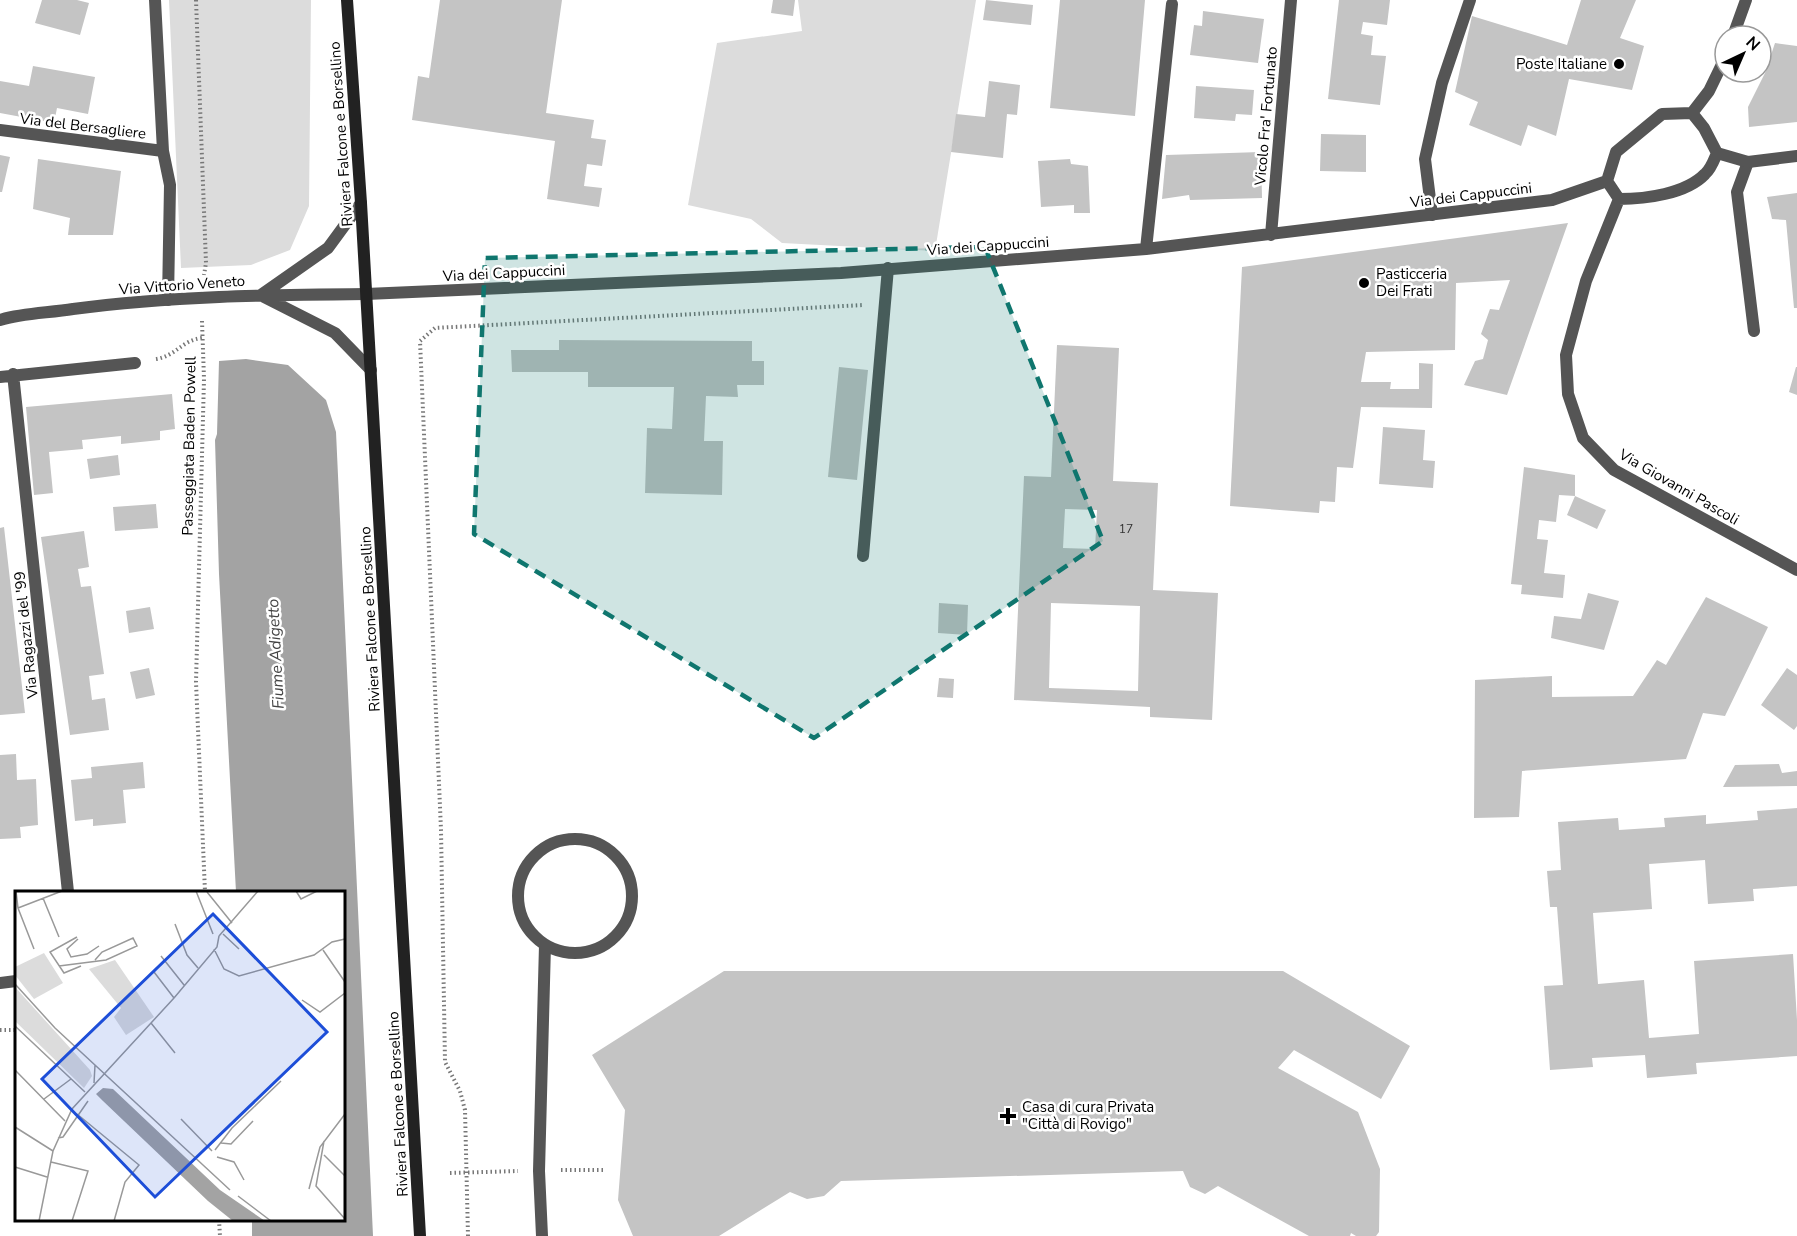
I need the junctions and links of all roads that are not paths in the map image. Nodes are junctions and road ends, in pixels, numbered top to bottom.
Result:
1 (155, 0) edge
2 (347, 0) edge
3 (1291, 0) edge
4 (1470, 0) edge
5 (1746, 0) edge
6 (1172, 4) dead end
7 (1737, 24) edge
8 (1713, 83) edge
9 (1692, 113) junction
10 (0, 130) edge
11 (163, 151) junction
12 (1718, 153) junction
13 (1797, 156) edge
14 (1748, 162) junction
15 (1607, 181) junction
16 (1619, 200) junction
17 (362, 203) junction
18 (1432, 215) junction
19 (1271, 235) junction
20 (1146, 249) junction
21 (888, 268) junction
22 (366, 294) junction
23 (261, 295) junction
24 (168, 300) junction
25 (0, 320) edge
26 (1755, 331) dead end
27 (135, 363) dead end
28 (371, 370) junction
29 (13, 374) junction
30 (0, 377) edge
31 (863, 556) dead end
32 (1797, 570) edge
33 (68, 891) edge
34 (545, 945) junction
35 (15, 981) edge
36 (0, 983) edge
37 (420, 1236) edge
38 (542, 1236) edge

1 - 11 street, Via del Bersagliere
2 - 17 main road, Riviera Falcone e Borsellino
3 - 19 street, Vicolo Fra' Fortunato
4 - 18 street
5 - 7 street
6 - 20 street
8 - 9 street
9 - 12 street
9 - 15 street
10 - 11 street, Via del Bersagliere
11 - 24 street, Via del Bersagliere
12 - 14 street
12 - 16 street
13 - 14 street
14 - 26 street
15 - 16 street
15 - 18 street, Via dei Cappuccini
16 - 32 street, Via Giovanni Pascoli
17 - 22 main road, Riviera Falcone e Borsellino
17 - 23 street
18 - 19 street, Via dei Cappuccini
19 - 20 street, Via dei Cappuccini
20 - 21 street, Via dei Cappuccini
21 - 22 street, Via dei Cappuccini
21 - 31 street
22 - 23 street, Via Vittorio Veneto
22 - 28 main road, Riviera Falcone e Borsellino
23 - 24 street, Via Vittorio Veneto
23 - 28 street
24 - 25 street, Via Vittorio Veneto
27 - 29 street
28 - 37 main road, Riviera Falcone e Borsellino
29 - 30 street
29 - 33 street, Via Ragazzi del '99
34 - 34 street
34 - 38 street
35 - 36 street

